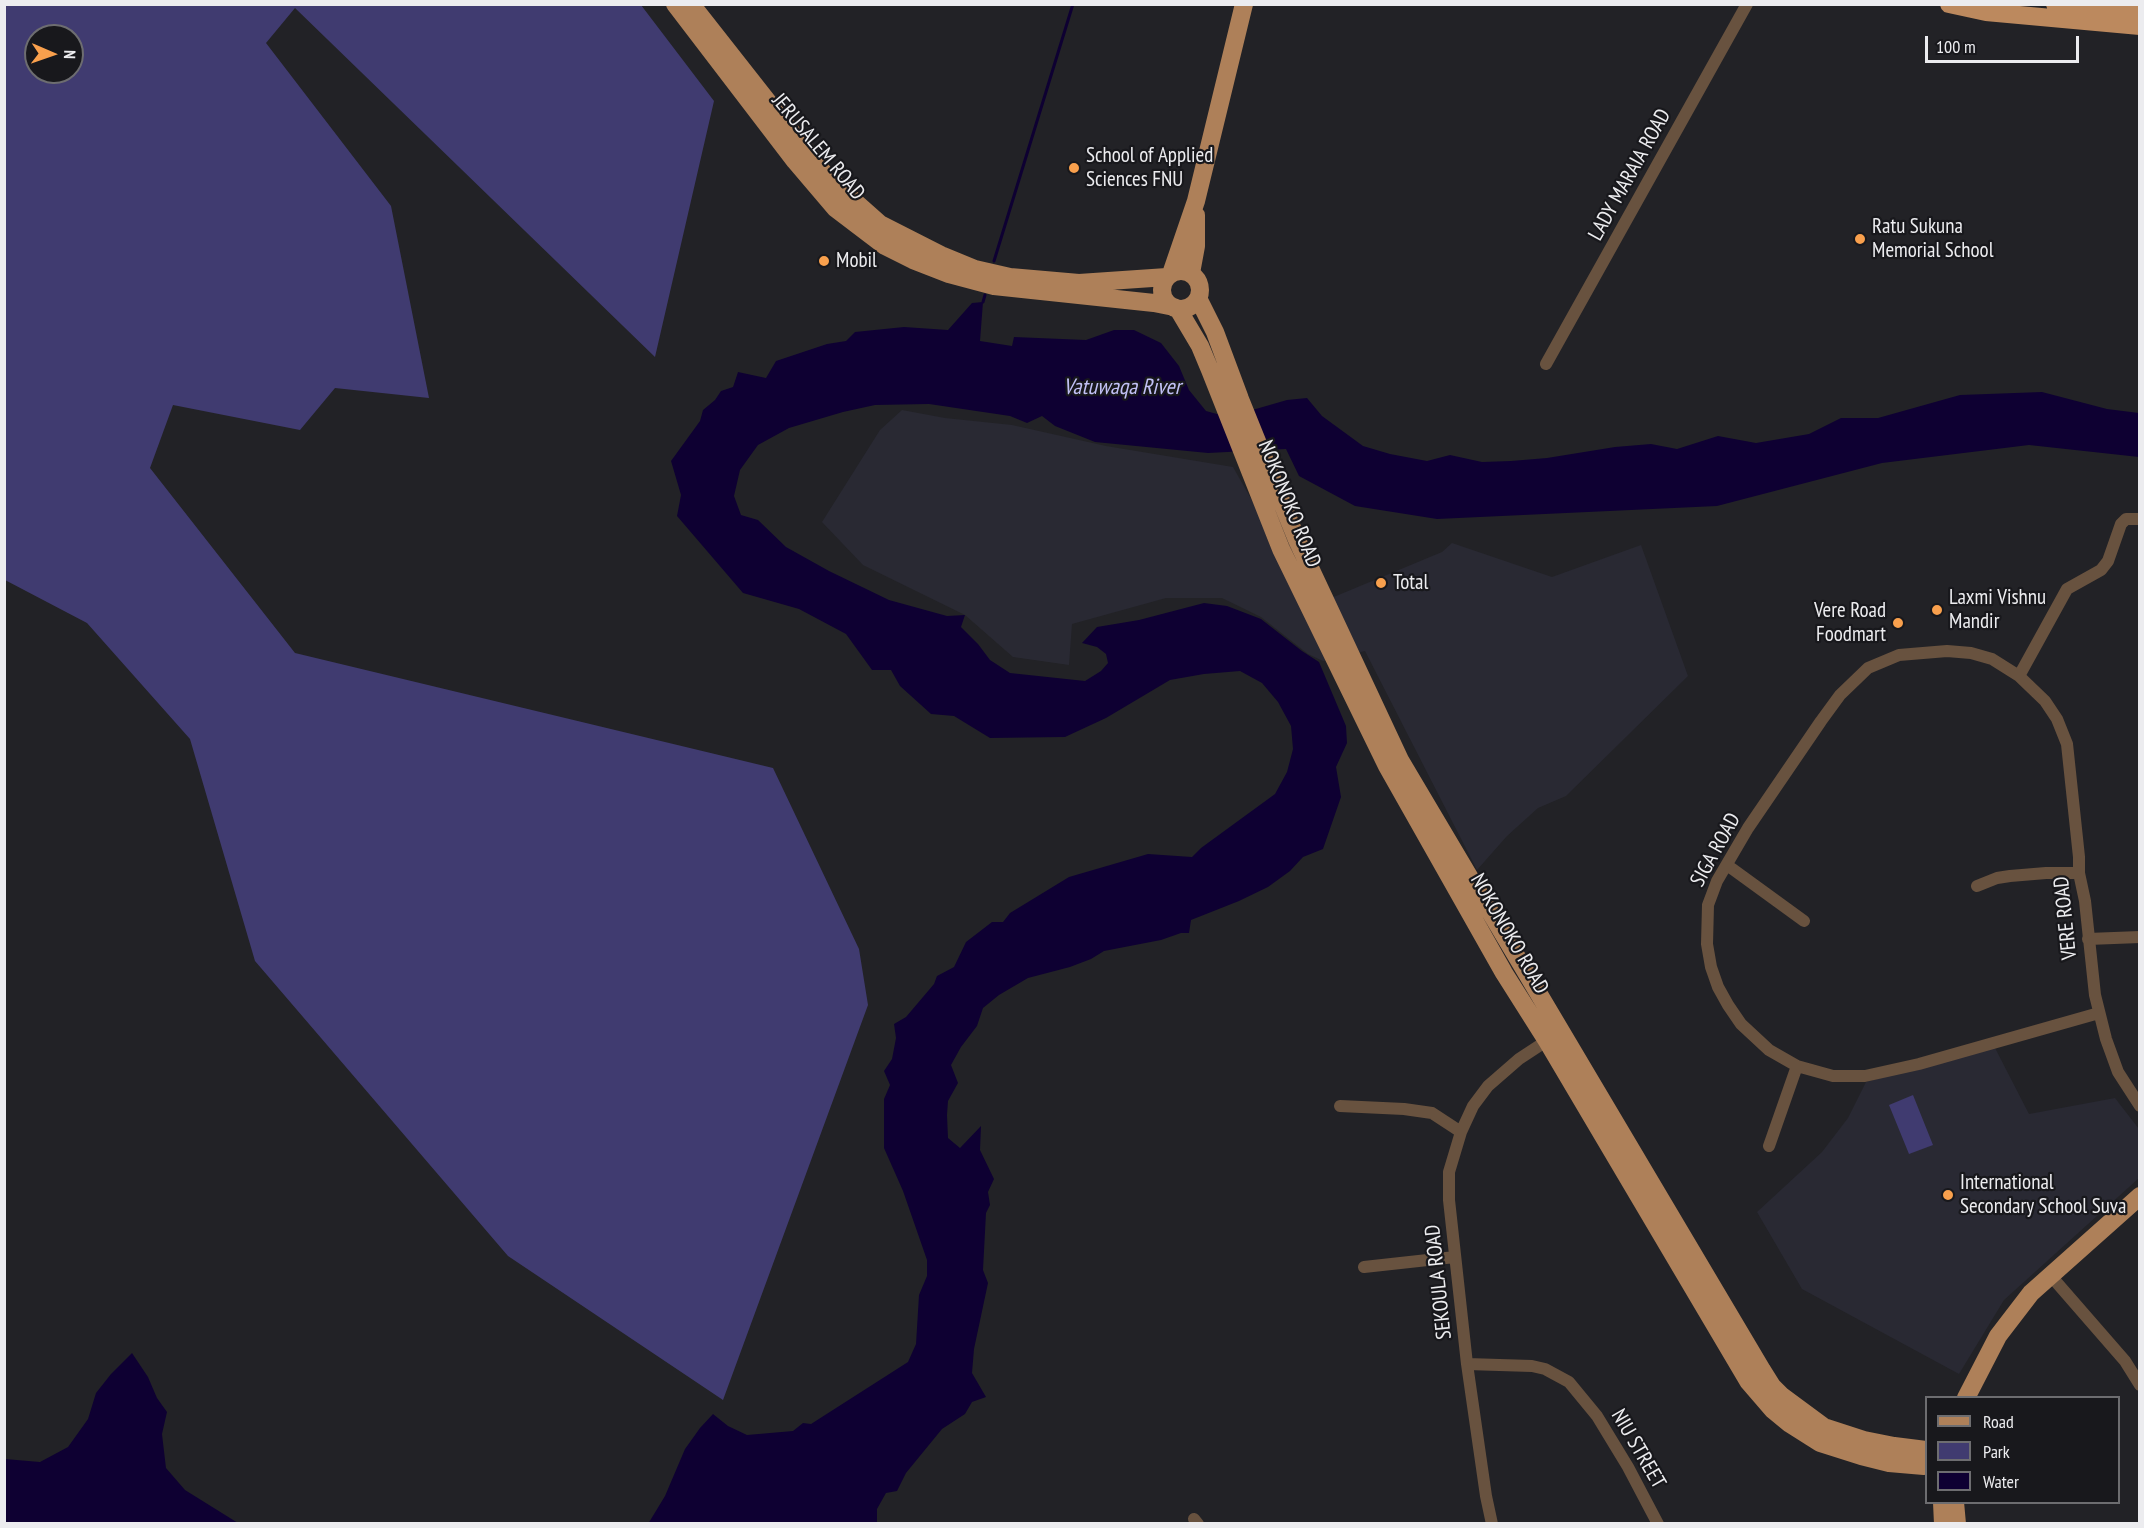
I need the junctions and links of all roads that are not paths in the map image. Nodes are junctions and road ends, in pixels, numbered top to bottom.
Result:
1 (675, 4) edge
2 (691, 4) edge
3 (1244, 4) edge
4 (1747, 4) edge
5 (1949, 4) edge
6 (2055, 4) edge
7 (2139, 13) edge
8 (2139, 26) edge
9 (1196, 201) junction
10 (1191, 273) junction
11 (1169, 276) junction
12 (1198, 298) junction
13 (1176, 308) junction
14 (1546, 364) dead end
15 (1232, 403) junction
16 (2139, 519) edge
17 (2019, 676) junction
18 (2058, 719) joint
19 (1727, 865) junction
20 (2079, 873) junction
21 (1977, 886) dead end
22 (1804, 921) dead end
23 (2139, 937) edge
24 (2088, 939) junction
25 (2099, 1013) junction
26 (1554, 1036) junction
27 (1797, 1066) junction
28 (1340, 1106) dead end
29 (2139, 1106) edge
30 (1461, 1132) junction
31 (1769, 1146) dead end
32 (2139, 1196) edge
33 (1455, 1257) junction
34 (1364, 1267) dead end
35 (2051, 1276) junction
36 (1467, 1364) junction
37 (2139, 1385) edge
38 (1967, 1396) edge
39 (1925, 1460) edge
40 (1942, 1504) edge
41 (1955, 1504) edge
42 (1492, 1524) edge
43 (1658, 1524) edge
44 (1943, 1524) edge
45 (1958, 1524) edge

1 - 13 main road, JERUSALEM ROAD
2 - 11 main road, JERUSALEM ROAD
3 - 9 main road
4 - 14 street, LADY MARAIA ROAD
5 - 8 highway
6 - 7 highway
9 - 10 main road
9 - 11 main road
10 - 11 main road
10 - 12 main road
11 - 13 main road
12 - 13 main road
12 - 15 main road, NOKONOKO ROAD
13 - 15 main road, NOKONOKO ROAD
15 - 26 main road, NOKONOKO ROAD
16 - 17 street
17 - 18 street, SIGA ROAD
17 - 19 street, SIGA ROAD
18 - 20 street, VERE ROAD
19 - 22 street
19 - 27 street, SIGA ROAD
20 - 21 street
20 - 24 street, VERE ROAD
23 - 24 street
24 - 25 street, VERE ROAD
25 - 27 street, SIGA ROAD
25 - 29 street, VERE ROAD
26 - 30 street, SEKOULA ROAD
26 - 39 main road, NOKONOKO ROAD
27 - 31 street
28 - 30 street
30 - 33 street, SEKOULA ROAD
32 - 35 main road
33 - 34 street
33 - 36 street, SEKOULA ROAD
35 - 37 street
35 - 38 main road
36 - 42 street, SEKOULA ROAD
36 - 43 street, NIU STREET
40 - 44 main road
41 - 45 main road

